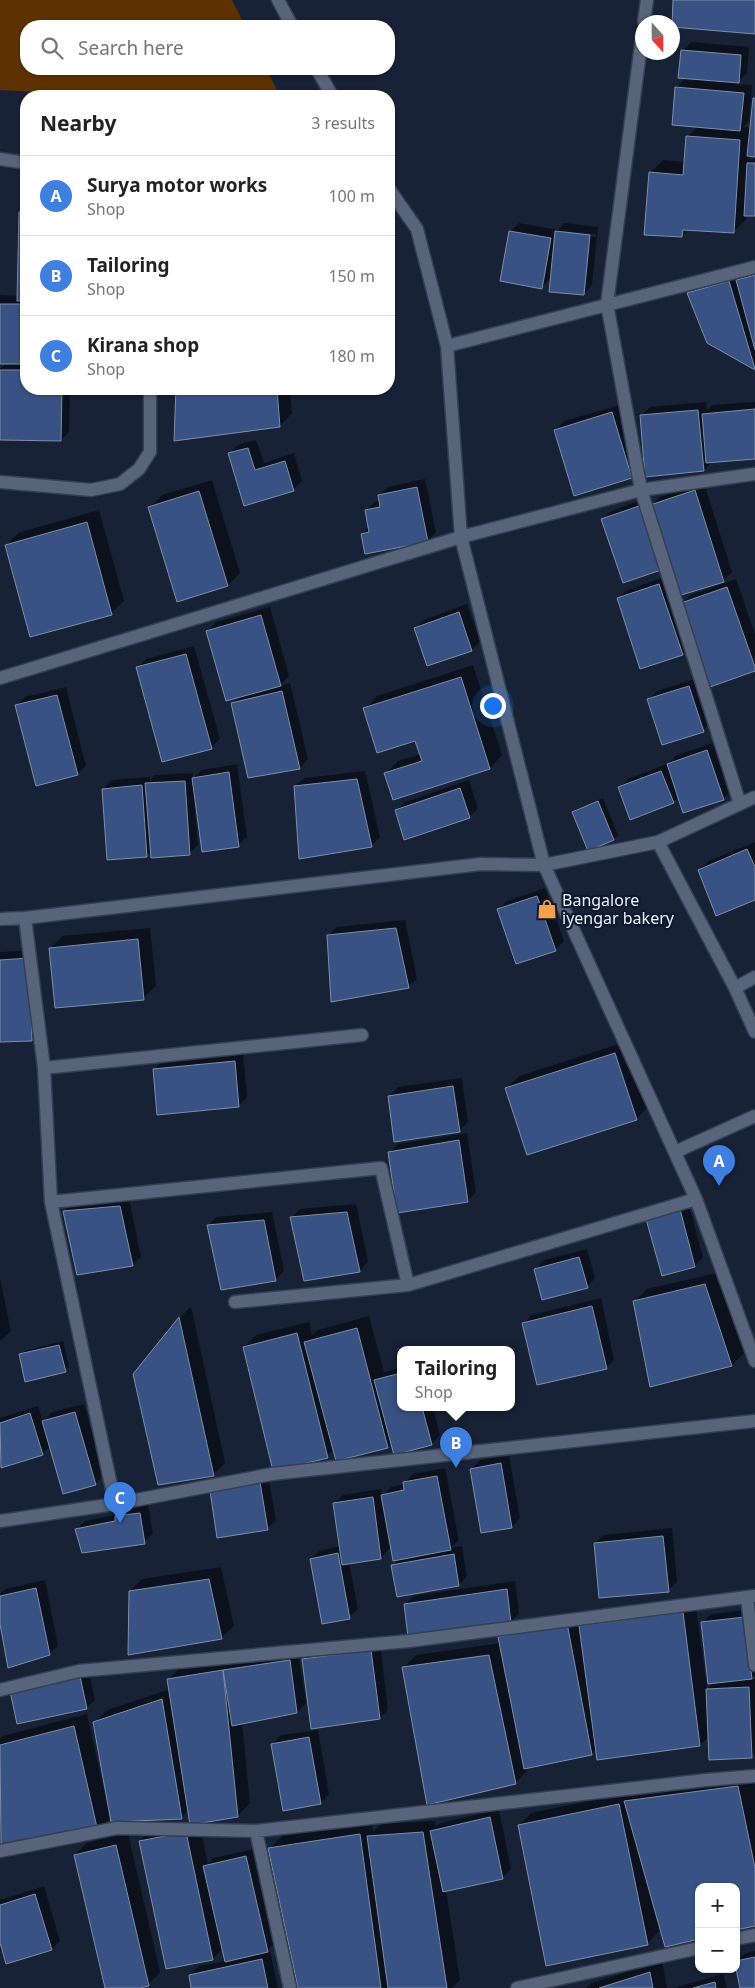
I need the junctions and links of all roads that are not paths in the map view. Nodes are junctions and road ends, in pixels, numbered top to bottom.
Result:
1 (278, 0) edge
2 (647, 0) edge
3 (645, 15) edge
4 (289, 20) edge
5 (639, 60) edge
6 (320, 75) edge
7 (329, 90) edge
8 (0, 159) edge
9 (20, 162) edge
10 (395, 198) edge
11 (755, 267) edge
12 (608, 304) junction
13 (447, 346) junction
14 (150, 395) edge
15 (755, 474) edge
16 (0, 482) edge
17 (641, 490) junction
18 (461, 537) junction
19 (0, 678) edge
20 (755, 796) edge
21 (740, 804) junction
22 (658, 842) junction
23 (544, 865) junction
24 (25, 918) junction
25 (0, 919) edge
26 (755, 977) edge
27 (735, 988) junction
28 (755, 1032) edge
29 (362, 1035) dead end
30 (44, 1068) junction
31 (755, 1116) edge
32 (675, 1152) junction
33 (696, 1200) junction
34 (51, 1202) junction
35 (408, 1284) junction
36 (235, 1302) dead end
37 (755, 1361) edge
38 (755, 1422) edge
39 (115, 1504) junction
40 (0, 1520) edge
41 (751, 1596) edge
42 (755, 1664) edge
43 (0, 1690) edge
44 (755, 1776) edge
45 (256, 1831) junction
46 (0, 1851) edge
47 (755, 1935) edge
48 (740, 1938) edge
49 (695, 1949) edge
50 (290, 1988) edge
51 (517, 1988) edge

1 - 4 street
2 - 3 street
5 - 12 street
6 - 7 street
8 - 9 street
10 - 13 street
11 - 12 street
12 - 13 street
12 - 17 street
13 - 18 street
14 - 16 street
15 - 17 street
17 - 18 street
17 - 21 street
18 - 19 street
18 - 23 street
20 - 21 street
21 - 22 street
22 - 23 street
22 - 27 street
23 - 24 street
23 - 32 street
24 - 25 street
24 - 30 street
26 - 27 street
27 - 28 street
29 - 30 street
30 - 34 street
31 - 32 street
32 - 33 street
33 - 35 street
33 - 37 street
34 - 35 street
34 - 39 street
35 - 36 street
38 - 39 street
39 - 40 street
41 - 42 street
41 - 43 street
44 - 45 street
45 - 46 street
45 - 50 street
47 - 48 street
49 - 51 street

